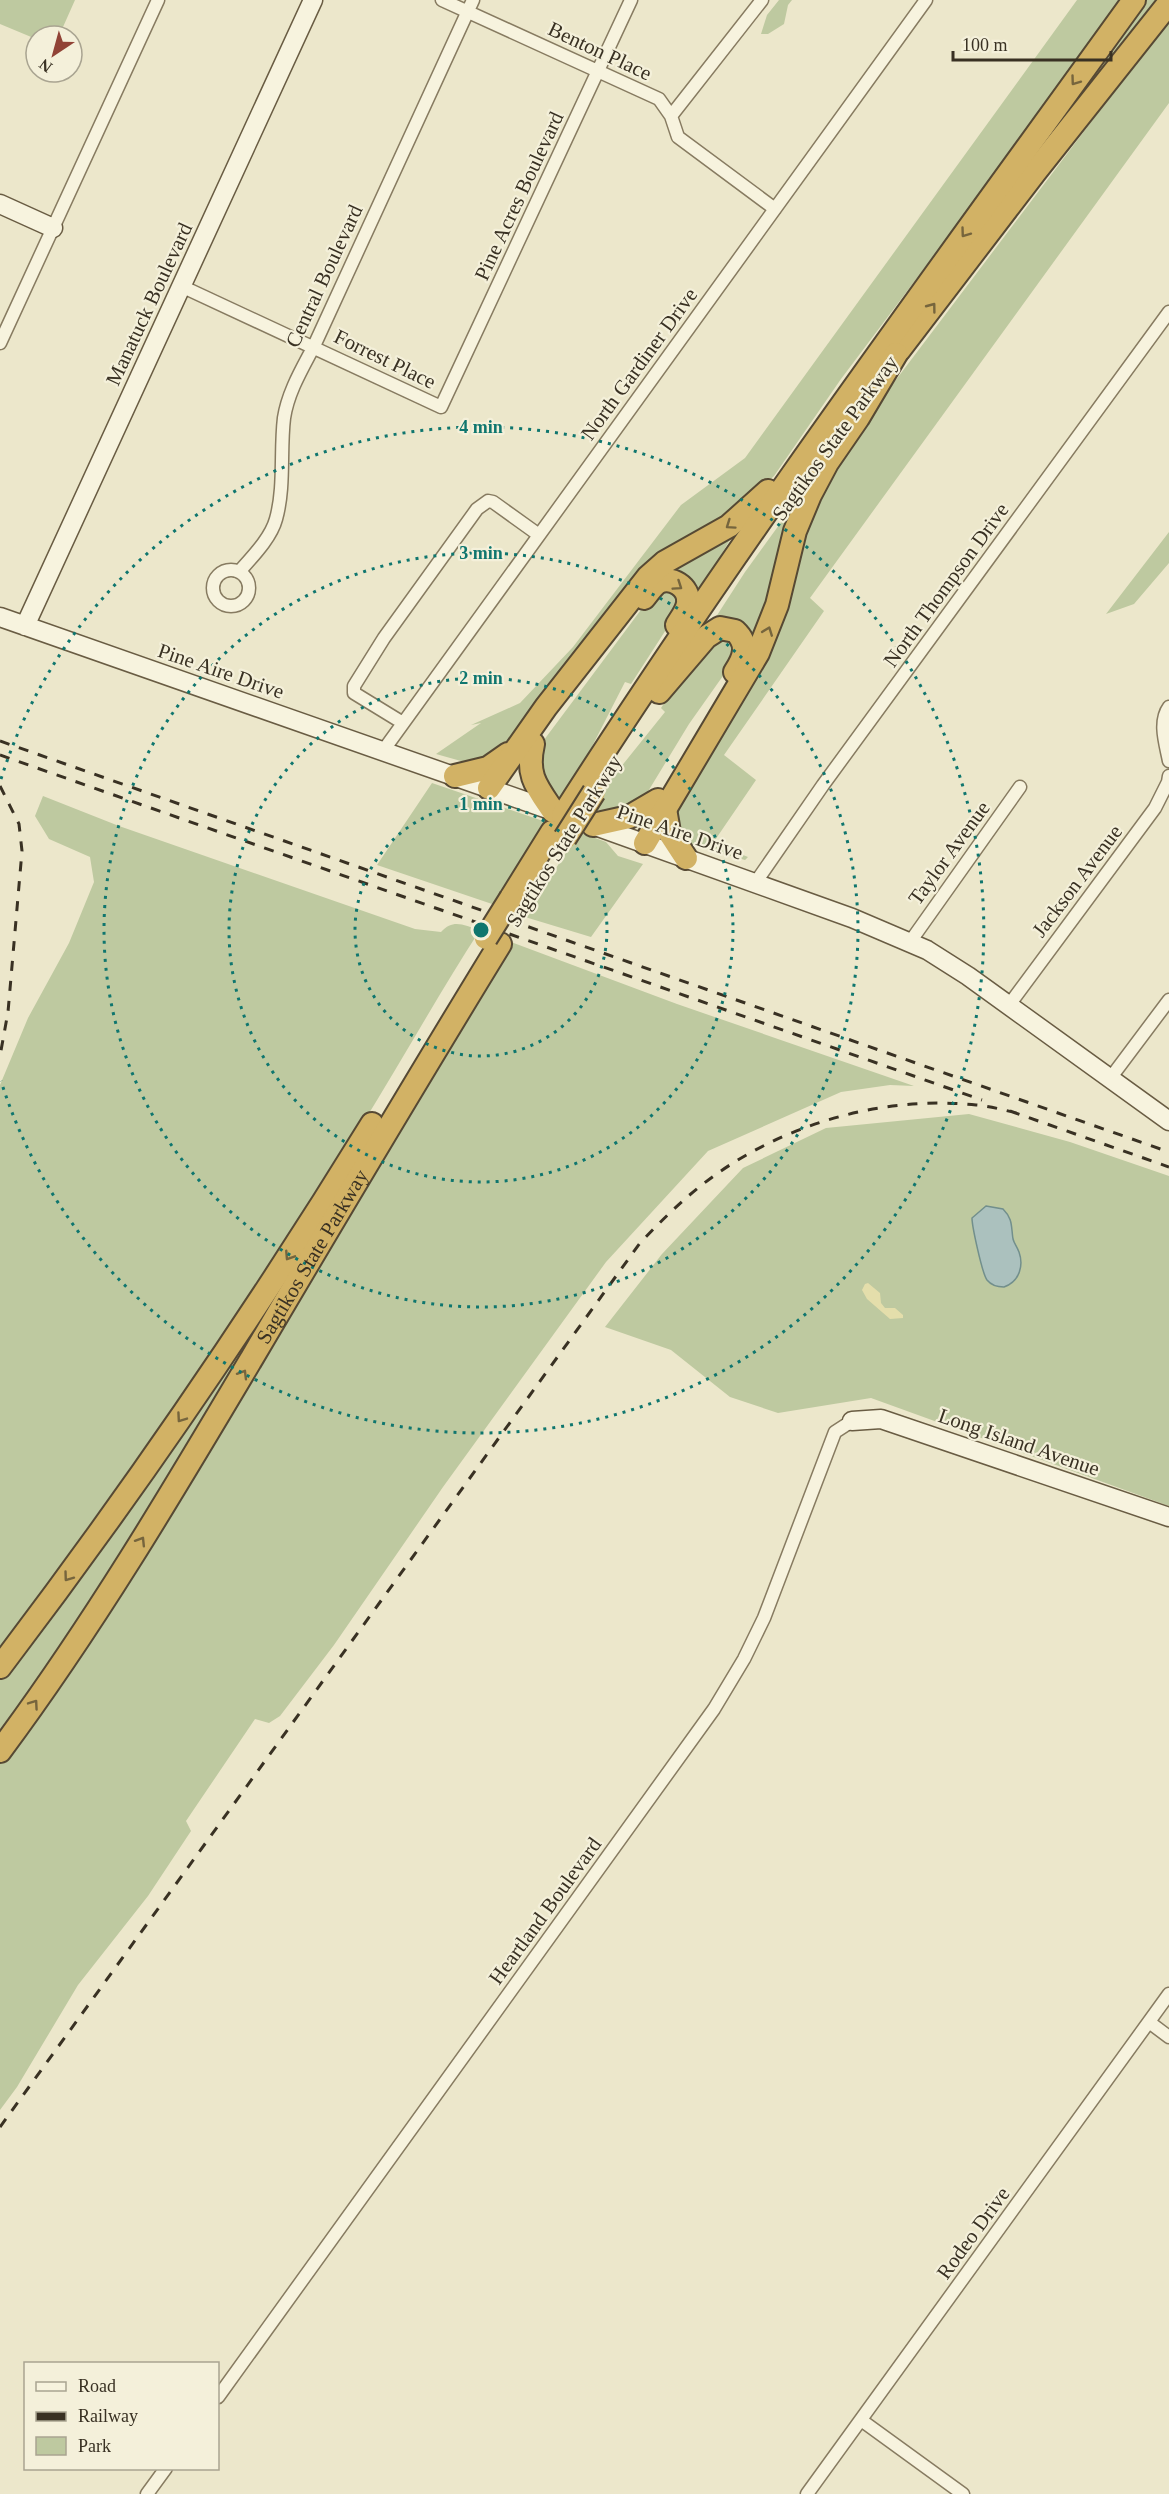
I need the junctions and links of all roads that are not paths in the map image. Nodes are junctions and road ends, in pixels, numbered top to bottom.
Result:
1 (158, 0) edge
2 (313, 0) edge
3 (442, 0) edge
4 (631, 0) edge
5 (762, 0) edge
6 (926, 0) edge
7 (1134, 0) edge
8 (1169, 3) edge
9 (470, 6) edge
10 (598, 72) junction
11 (670, 116) junction
12 (0, 204) edge
13 (775, 209) junction
14 (53, 228) junction
15 (182, 286) junction
16 (1169, 312) edge
17 (0, 343) edge
18 (314, 346) junction
19 (896, 354) junction
20 (441, 407) joint
21 (816, 440) junction
22 (539, 535) junction
23 (239, 572) dead end
24 (0, 617) edge
25 (25, 626) junction
26 (656, 683) junction
27 (1169, 707) edge
28 (404, 723) junction
29 (531, 737) junction
30 (383, 751) junction
31 (1169, 761) edge
32 (1169, 776) edge
33 (455, 777) junction
34 (1020, 787) dead end
35 (493, 790) junction
36 (662, 804) junction
37 (593, 825) junction
38 (556, 827) junction
39 (640, 842) junction
40 (686, 858) junction
41 (756, 882) junction
42 (493, 941) junction
43 (909, 942) junction
44 (1169, 1000) edge
45 (1009, 1005) junction
46 (1109, 1080) junction
47 (1169, 1121) edge
48 (852, 1421) joint
49 (1169, 1517) edge
50 (0, 1667) edge
51 (0, 1751) edge
52 (1169, 1994) edge
53 (1149, 2022) junction
54 (1169, 2037) edge
55 (219, 2396) edge
56 (861, 2420) junction
57 (165, 2470) edge
58 (147, 2494) edge
59 (807, 2494) edge
60 (963, 2494) edge

1 - 14 street
2 - 15 street, Manatuck Boulevard
3 - 9 street, Benton Place
4 - 10 street, Pine Acres Boulevard
5 - 11 street
6 - 13 street, North Gardiner Drive
7 -> 21 highway, Sagtikos State Parkway
19 -> 8 highway, Sagtikos State Parkway
9 - 10 street, Benton Place
9 - 18 street, Central Boulevard
10 - 11 street, Benton Place
10 - 20 street, Pine Acres Boulevard
11 - 13 street, Benton Place
12 - 14 street
13 - 22 street, North Gardiner Drive
14 - 17 street
15 - 18 street, Forrest Place
15 - 25 street, Manatuck Boulevard
16 - 41 street, North Thompson Drive
18 - 20 street, Forrest Place
18 - 23 street, Central Boulevard
19 - 26 highway, Sagtikos State Parkway
36 -> 19 highway
21 - 26 highway, Sagtikos State Parkway
21 -> 29 highway
22 - 28 street, North Gardiner Drive
22 - 28 street
24 - 25 street, Pine Aire Drive
25 - 30 street, Pine Aire Drive
29 -> 26 highway
26 - 36 highway
26 - 38 highway, Sagtikos State Parkway, bridge
27 - 31 street
28 - 30 street, North Gardiner Drive
29 - 33 highway
29 - 35 highway
29 - 38 highway
30 - 33 street, Pine Aire Drive
32 - 45 street, Jackson Avenue
33 - 35 street, Pine Aire Drive
34 - 43 street, Taylor Avenue
35 - 38 street, Pine Aire Drive
36 - 37 highway
36 - 39 highway
36 - 40 highway
37 - 38 street, Pine Aire Drive
37 - 39 street, Pine Aire Drive
38 - 42 highway, Sagtikos State Parkway
39 - 40 street, Pine Aire Drive
40 - 41 street, Pine Aire Drive
41 - 43 street, Pine Aire Drive
42 -> 50 highway, Sagtikos State Parkway
51 -> 42 highway, Sagtikos State Parkway
43 - 45 street, Pine Aire Drive
44 - 46 street
45 - 46 street, Pine Aire Drive
46 - 47 street, Pine Aire Drive
48 - 49 street, Long Island Avenue
48 - 55 street, Heartland Boulevard
52 - 53 street, Rodeo Drive
53 - 54 street
53 - 56 street, Rodeo Drive
56 - 59 street, Rodeo Drive
56 - 60 street
57 - 58 street

